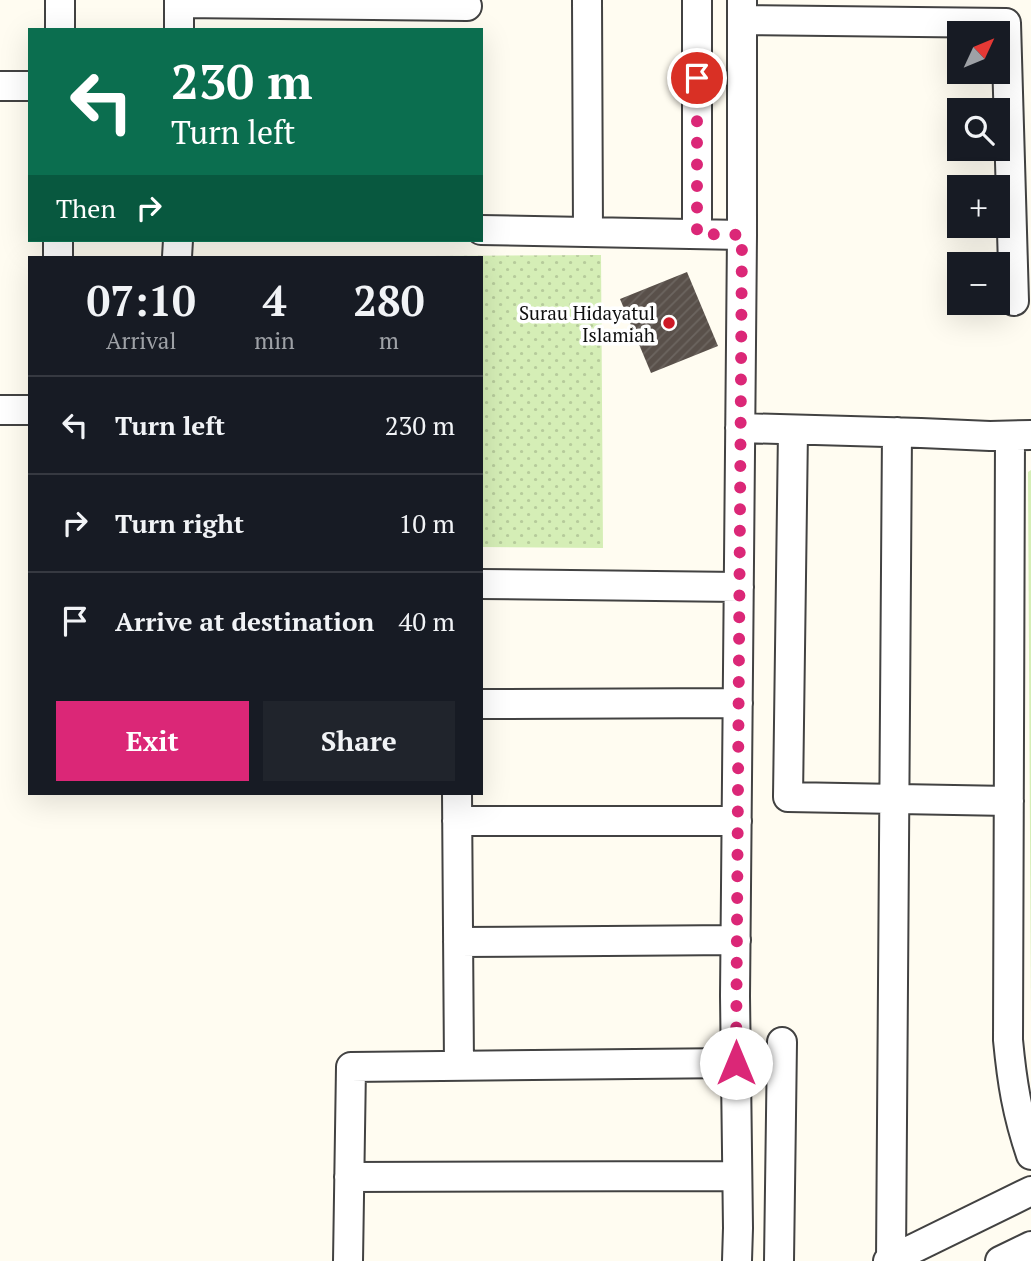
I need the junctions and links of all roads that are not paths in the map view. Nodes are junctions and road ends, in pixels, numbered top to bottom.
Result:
1 (60, 0) edge
2 (587, 0) edge
3 (698, 0) edge
4 (743, 10) edge
5 (179, 11) edge
6 (467, 12) edge
7 (344, 17) edge
8 (60, 28) edge
9 (0, 86) edge
10 (28, 86) edge
11 (483, 230) edge
12 (588, 232) junction
13 (697, 234) junction
14 (742, 235) junction
15 (1014, 301) dead end
16 (0, 410) edge
17 (28, 410) edge
18 (740, 428) junction
19 (793, 429) junction
20 (897, 432) junction
21 (1020, 435) edge
22 (483, 584) edge
23 (739, 587) junction
24 (738, 703) junction
25 (483, 704) edge
26 (457, 795) edge
27 (894, 799) junction
28 (1009, 801) junction
29 (457, 821) junction
30 (737, 821) junction
31 (736, 940) junction
32 (458, 942) junction
33 (782, 1042) dead end
34 (736, 1063) junction
35 (459, 1066) junction
36 (1031, 1155) edge
37 (737, 1176) junction
38 (349, 1177) junction
39 (1031, 1191) edge
40 (1031, 1246) edge
41 (740, 1259) edge
42 (889, 1260) edge
43 (348, 1261) edge
44 (779, 1261) edge
45 (1000, 1261) edge

1 - 8 street
2 - 12 street
3 - 13 street
4 - 14 street
4 - 15 street
5 - 7 street
6 - 7 street
9 - 10 street
11 - 12 street
12 - 13 street
13 - 14 street
14 - 18 street
16 - 17 street
18 - 19 street
18 - 23 street
19 - 20 street
19 - 27 street
20 - 21 street
20 - 27 street
21 - 28 street
22 - 23 street
23 - 24 street
24 - 25 street
24 - 30 street
26 - 29 street
27 - 28 street
27 - 42 street
28 - 36 street
29 - 30 street
29 - 32 street
30 - 31 street
31 - 32 street
31 - 34 street
32 - 35 street
33 - 44 street
34 - 35 street
34 - 37 street
35 - 38 street
37 - 38 street
37 - 41 street
38 - 43 street
39 - 42 street
40 - 45 street

